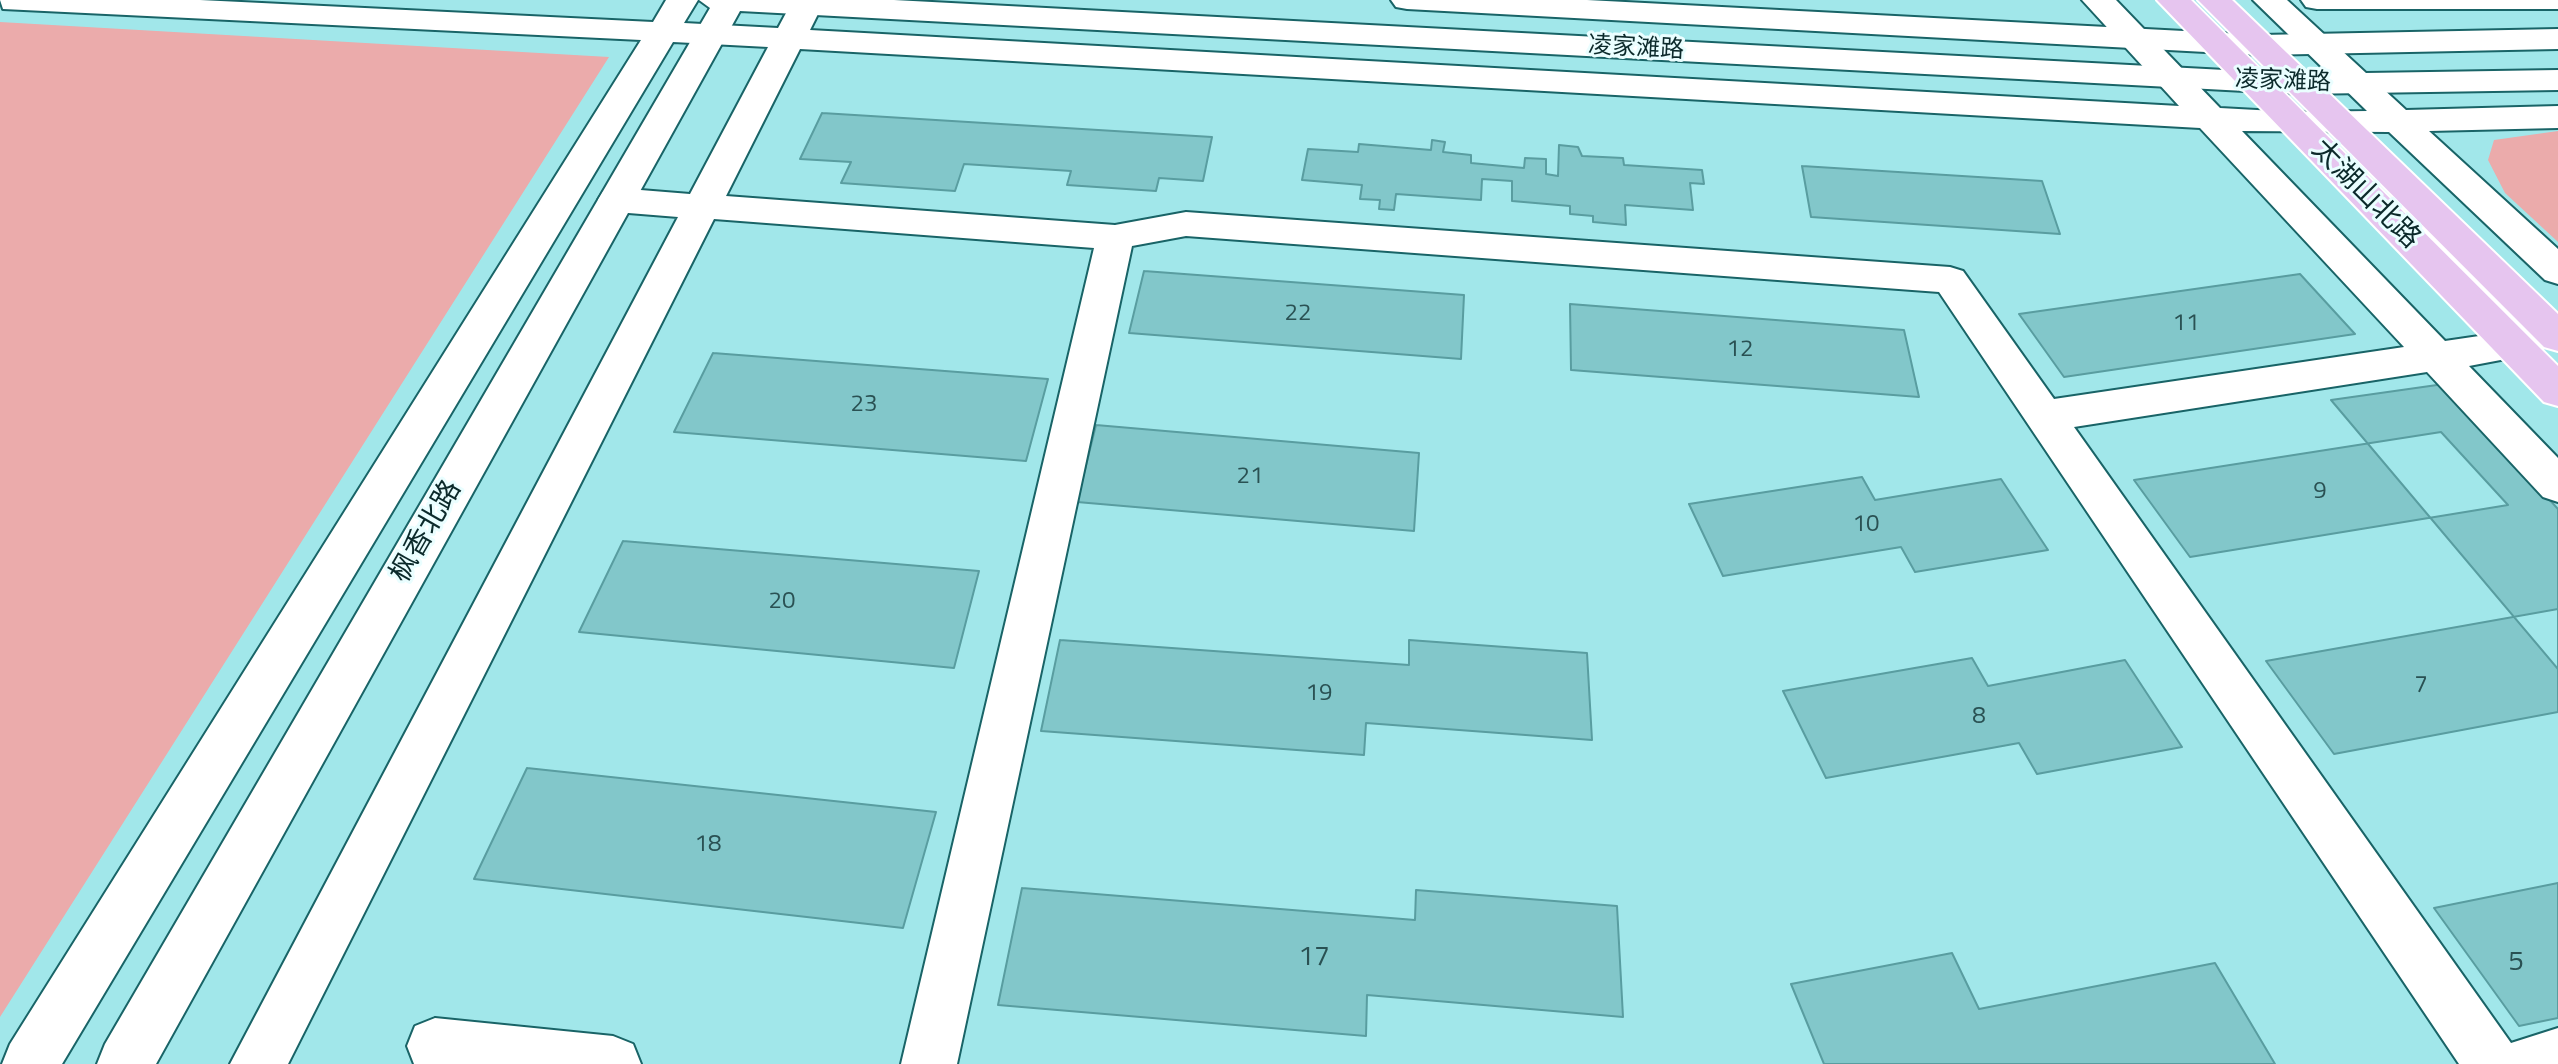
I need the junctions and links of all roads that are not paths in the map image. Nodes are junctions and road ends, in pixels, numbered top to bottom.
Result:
1 (3, 0) edge
2 (1407, 0) edge
3 (2098, 0) edge
4 (2173, 0) edge
5 (2214, 0) edge
6 (2269, 0) edge
7 (2317, 0) edge
8 (2558, 0) edge
9 (721, 9) edge
10 (801, 15) edge
11 (672, 16) edge
12 (2134, 38) junction
13 (2558, 39) edge
14 (2214, 43) junction
15 (2315, 44) junction
16 (2261, 45) junction
17 (2172, 78) junction
18 (2558, 80) edge
19 (2254, 82) junction
20 (2301, 84) junction
21 (2358, 84) junction
22 (2558, 117) edge
23 (2210, 118) junction
24 (2398, 121) junction
25 (2294, 123) junction
26 (2340, 123) junction
27 (616, 200) junction
28 (702, 206) junction
29 (1115, 237) junction
30 (2558, 271) edge
31 (2558, 337) edge
32 (2513, 345) junction
33 (2437, 357) junction
34 (2558, 391) edge
35 (2044, 416) junction
36 (2558, 485) edge
37 (435, 1046) dead end
38 (2558, 1056) edge
39 (30, 1064) edge
40 (125, 1064) edge
41 (258, 1064) edge
42 (613, 1064) edge
43 (929, 1064) edge
44 (2492, 1064) edge
45 (2528, 1064) edge

1 - 11 street
2 - 12 street, 凌家滩路
3 - 12 street
4 - 14 main road, 太湖山北路
5 - 16 main road, 太湖山北路
6 - 15 street
7 - 8 street
9 - 10 street
9 - 11 street
9 - 27 street, 枫香北路
10 - 17 street, 凌家滩路
10 - 23 street
10 - 28 street
11 - 39 street
12 - 14 street, 凌家滩路
12 - 17 street
13 - 15 street, 凌家滩路
14 - 16 street, 凌家滩路
14 - 19 main road, 太湖山北路
15 - 16 street, 凌家滩路
15 - 21 street
16 - 20 main road, 太湖山北路
17 - 19 street, 凌家滩路
17 - 23 street
18 - 21 street, 凌家滩路
19 - 20 street, 凌家滩路
19 - 25 main road, 太湖山北路
20 - 21 street, 凌家滩路
20 - 26 main road, 太湖山北路
21 - 24 street
22 - 24 street
23 - 25 street
23 - 33 street
24 - 26 street
24 - 30 street
25 - 26 street
25 - 32 main road, 太湖山北路
26 - 31 main road, 太湖山北路
27 - 28 street
27 - 40 street, 枫香北路
28 - 29 street
28 - 41 street
29 - 35 street
29 - 43 street
32 - 33 street
32 - 34 main road, 太湖山北路
33 - 35 street
33 - 36 street
35 - 44 street
37 - 42 street
38 - 45 street

